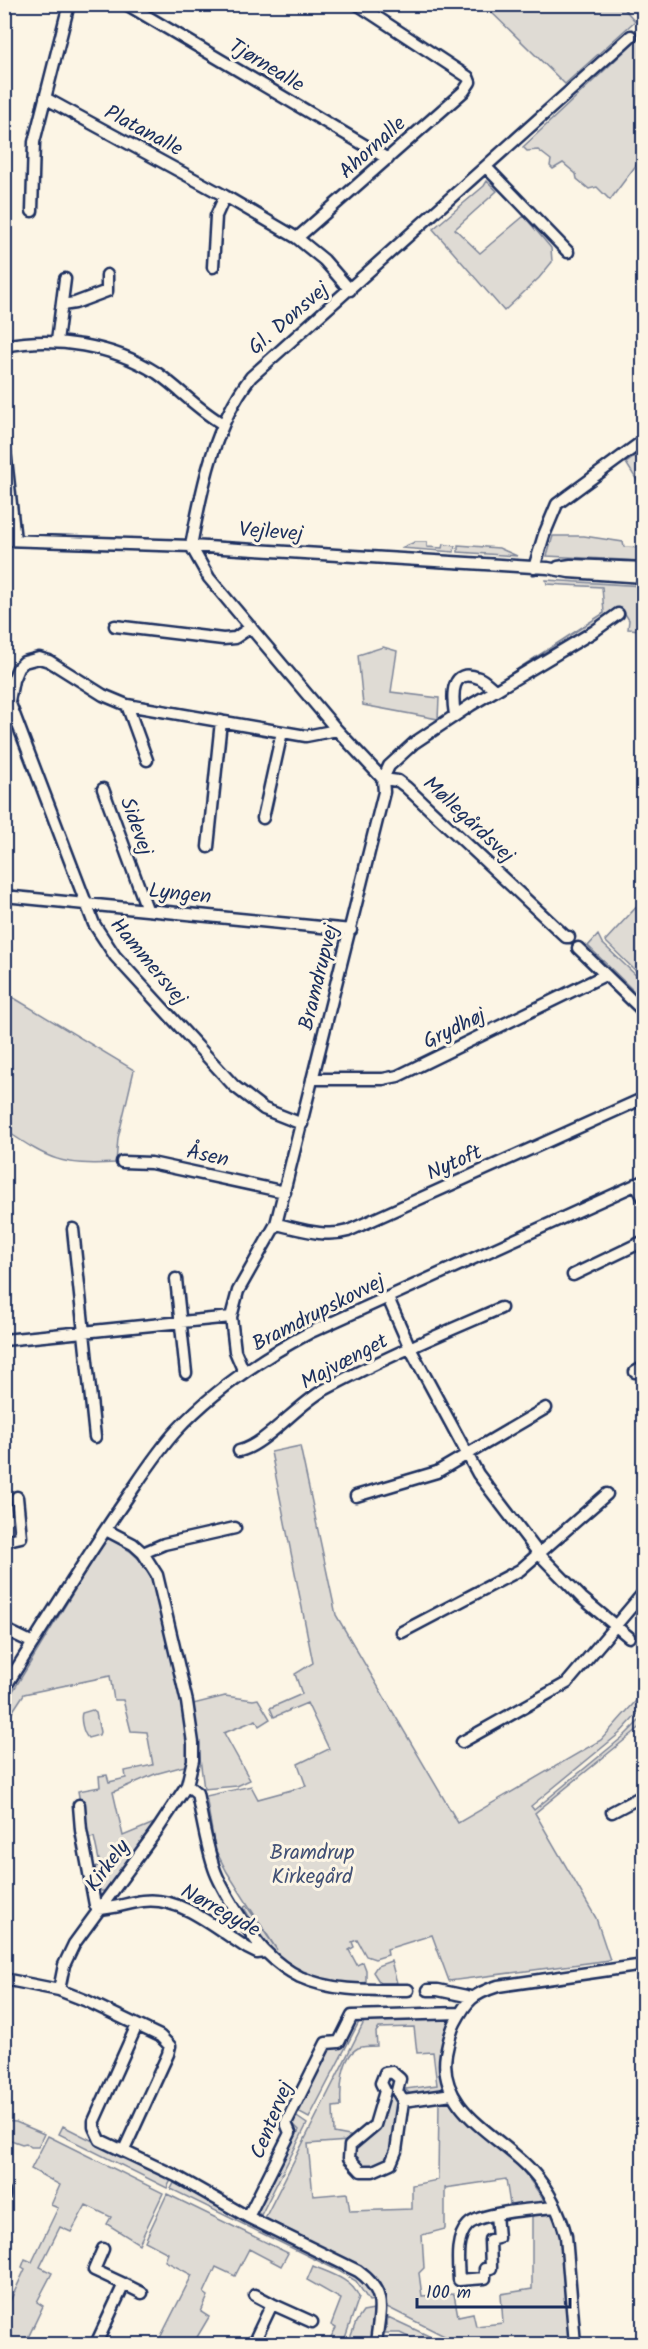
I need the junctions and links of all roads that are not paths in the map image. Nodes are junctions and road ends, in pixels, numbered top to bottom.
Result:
1 (69, 4) edge
2 (126, 4) edge
3 (357, 4) edge
4 (631, 36) dead end
5 (45, 98) junction
6 (388, 159) junction
7 (486, 167) junction
8 (225, 196) junction
9 (32, 211) dead end
10 (297, 238) junction
11 (567, 252) dead end
12 (213, 267) dead end
13 (107, 275) dead end
14 (65, 279) dead end
15 (350, 290) junction
16 (62, 305) junction
17 (57, 341) junction
18 (4, 346) edge
19 (223, 424) junction
20 (644, 440) edge
21 (4, 441) edge
22 (10, 540) edge
23 (191, 546) junction
24 (534, 568) junction
25 (548, 568) junction
26 (644, 568) edge
27 (644, 577) edge
28 (618, 614) dead end
29 (115, 626) dead end
30 (250, 627) junction
31 (495, 690) junction
32 (127, 705) junction
33 (456, 715) junction
34 (221, 721) junction
35 (337, 729) junction
36 (282, 732) junction
37 (147, 760) dead end
38 (383, 779) junction
39 (103, 789) dead end
40 (263, 818) dead end
41 (208, 847) dead end
42 (4, 896) edge
43 (84, 903) junction
44 (147, 909) junction
45 (351, 930) junction
46 (569, 937) dead end
47 (578, 948) dead end
48 (605, 975) junction
49 (644, 1012) edge
50 (312, 1079) junction
51 (644, 1098) edge
52 (302, 1124) junction
53 (122, 1162) dead end
54 (640, 1183) edge
55 (285, 1192) junction
56 (644, 1199) edge
57 (276, 1224) junction
58 (73, 1229) dead end
59 (644, 1241) edge
60 (573, 1275) dead end
61 (176, 1279) dead end
62 (388, 1298) junction
63 (501, 1308) dead end
64 (231, 1317) junction
65 (181, 1323) junction
66 (84, 1332) junction
67 (4, 1340) edge
68 (410, 1348) junction
69 (244, 1372) junction
70 (186, 1373) dead end
71 (546, 1408) dead end
72 (95, 1437) dead end
73 (239, 1451) dead end
74 (467, 1454) junction
75 (607, 1494) dead end
76 (357, 1496) dead end
77 (17, 1497) dead end
78 (235, 1528) dead end
79 (106, 1530) junction
80 (4, 1541) edge
81 (143, 1553) junction
82 (539, 1554) junction
83 (644, 1592) edge
84 (614, 1626) junction
85 (4, 1629) edge
86 (402, 1632) dead end
87 (628, 1637) dead end
88 (33, 1643) junction
89 (4, 1689) edge
90 (462, 1742) dead end
91 (187, 1785) junction
92 (644, 1796) edge
93 (79, 1804) dead end
94 (612, 1812) dead end
95 (98, 1909) junction
96 (265, 1952) junction
97 (644, 1965) edge
98 (4, 1979) edge
99 (59, 1990) junction
100 (408, 1990) dead end
101 (428, 1990) dead end
102 (471, 1998) junction
103 (460, 2013) junction
104 (137, 2025) junction
105 (386, 2091) junction
106 (397, 2091) junction
107 (452, 2094) junction
108 (403, 2101) junction
109 (124, 2150) junction
110 (556, 2207) junction
111 (496, 2214) junction
112 (248, 2217) junction
113 (103, 2248) dead end
114 (124, 2284) junction
115 (142, 2294) dead end
116 (255, 2295) dead end
117 (272, 2304) junction
118 (312, 2322) dead end
119 (96, 2344) edge
120 (253, 2344) edge
121 (376, 2344) edge
122 (575, 2344) edge

1 - 5 street
2 - 6 street, Tjørnealle
3 - 6 street, Ahornalle
4 - 7 street, Gl. Donsvej
5 - 8 street, Platanalle
5 - 9 street
6 - 10 street, Ahornalle
7 - 11 street
7 - 15 street, Gl. Donsvej
8 - 10 street, Platanalle
8 - 12 street
10 - 15 street, Platanalle
13 - 16 street
14 - 16 street
15 - 19 street, Gl. Donsvej
16 - 17 street
17 - 18 street
17 - 19 street
19 - 23 street, Gl. Donsvej
20 - 24 street
21 - 22 street
22 - 23 street, Vejlevej
23 - 24 street, Vejlevej
23 - 30 street
24 - 25 street, Vejlevej
25 - 26 street, Vejlevej
25 - 27 street, Vejlevej
28 - 31 street
29 - 30 street
30 - 35 street
31 - 33 street
31 - 33 street
32 - 34 street
32 - 37 street
32 - 43 street, Hammersvej
33 - 38 street
34 - 36 street
34 - 41 street
35 - 36 street
35 - 38 street
36 - 40 street
38 - 45 street, Bramdrupvej
38 - 46 street, Møllegårdsvej
39 - 44 street, Sidevej
42 - 43 street, Lyngen
43 - 44 street, Lyngen
43 - 52 street, Hammersvej
44 - 45 street, Lyngen
45 - 50 street, Bramdrupvej
47 - 48 street
48 - 49 street
48 - 50 street, Grydhøj
50 - 52 street, Bramdrupvej
51 - 57 street, Nytoft
52 - 55 street, Bramdrupvej
53 - 55 street, Åsen
54 - 56 street
54 - 62 street, Bramdrupskovvej
55 - 57 street, Bramdrupvej
57 - 64 street, Bramdrupvej
58 - 66 street
59 - 60 street
61 - 65 street
62 - 68 street, Majvænget
62 - 69 street, Bramdrupskovvej
63 - 68 street, Majvænget
64 - 65 street
64 - 69 street, Bramdrupvej
65 - 66 street
65 - 70 street
66 - 67 street
66 - 72 street
68 - 73 street, Majvænget
68 - 74 street, Majvænget
69 - 79 street, Bramdrupskovvej
71 - 74 street
74 - 76 street
74 - 82 street, Majvænget
75 - 82 street
77 - 80 street
78 - 81 street
79 - 81 street, Kirkely
79 - 88 street, Bramdrupskovvej
81 - 91 street, Kirkely
82 - 84 street, Majvænget
82 - 86 street
83 - 84 street
84 - 87 street, Majvænget
84 - 90 street
85 - 88 street
88 - 89 street, Bramdrupskovvej
91 - 95 street, Kirkely
91 - 96 street
92 - 94 street
93 - 95 street, Kirkely
95 - 96 street, Nørregyde
95 - 99 street
96 - 100 street, Nørregyde
97 - 102 street
98 - 99 street
99 - 104 street
101 - 102 street
102 - 103 street
103 - 107 street
103 - 112 street, Centervej
104 - 109 street
104 - 109 street
105 - 106 street
105 - 106 street
105 - 108 street
106 - 108 street
107 - 108 street
107 - 110 street
109 - 112 street
110 - 111 street
110 - 122 street
111 - 111 street
112 - 121 street
113 - 114 street
114 - 115 street
114 - 119 street
116 - 117 street
117 - 118 street
117 - 120 street

